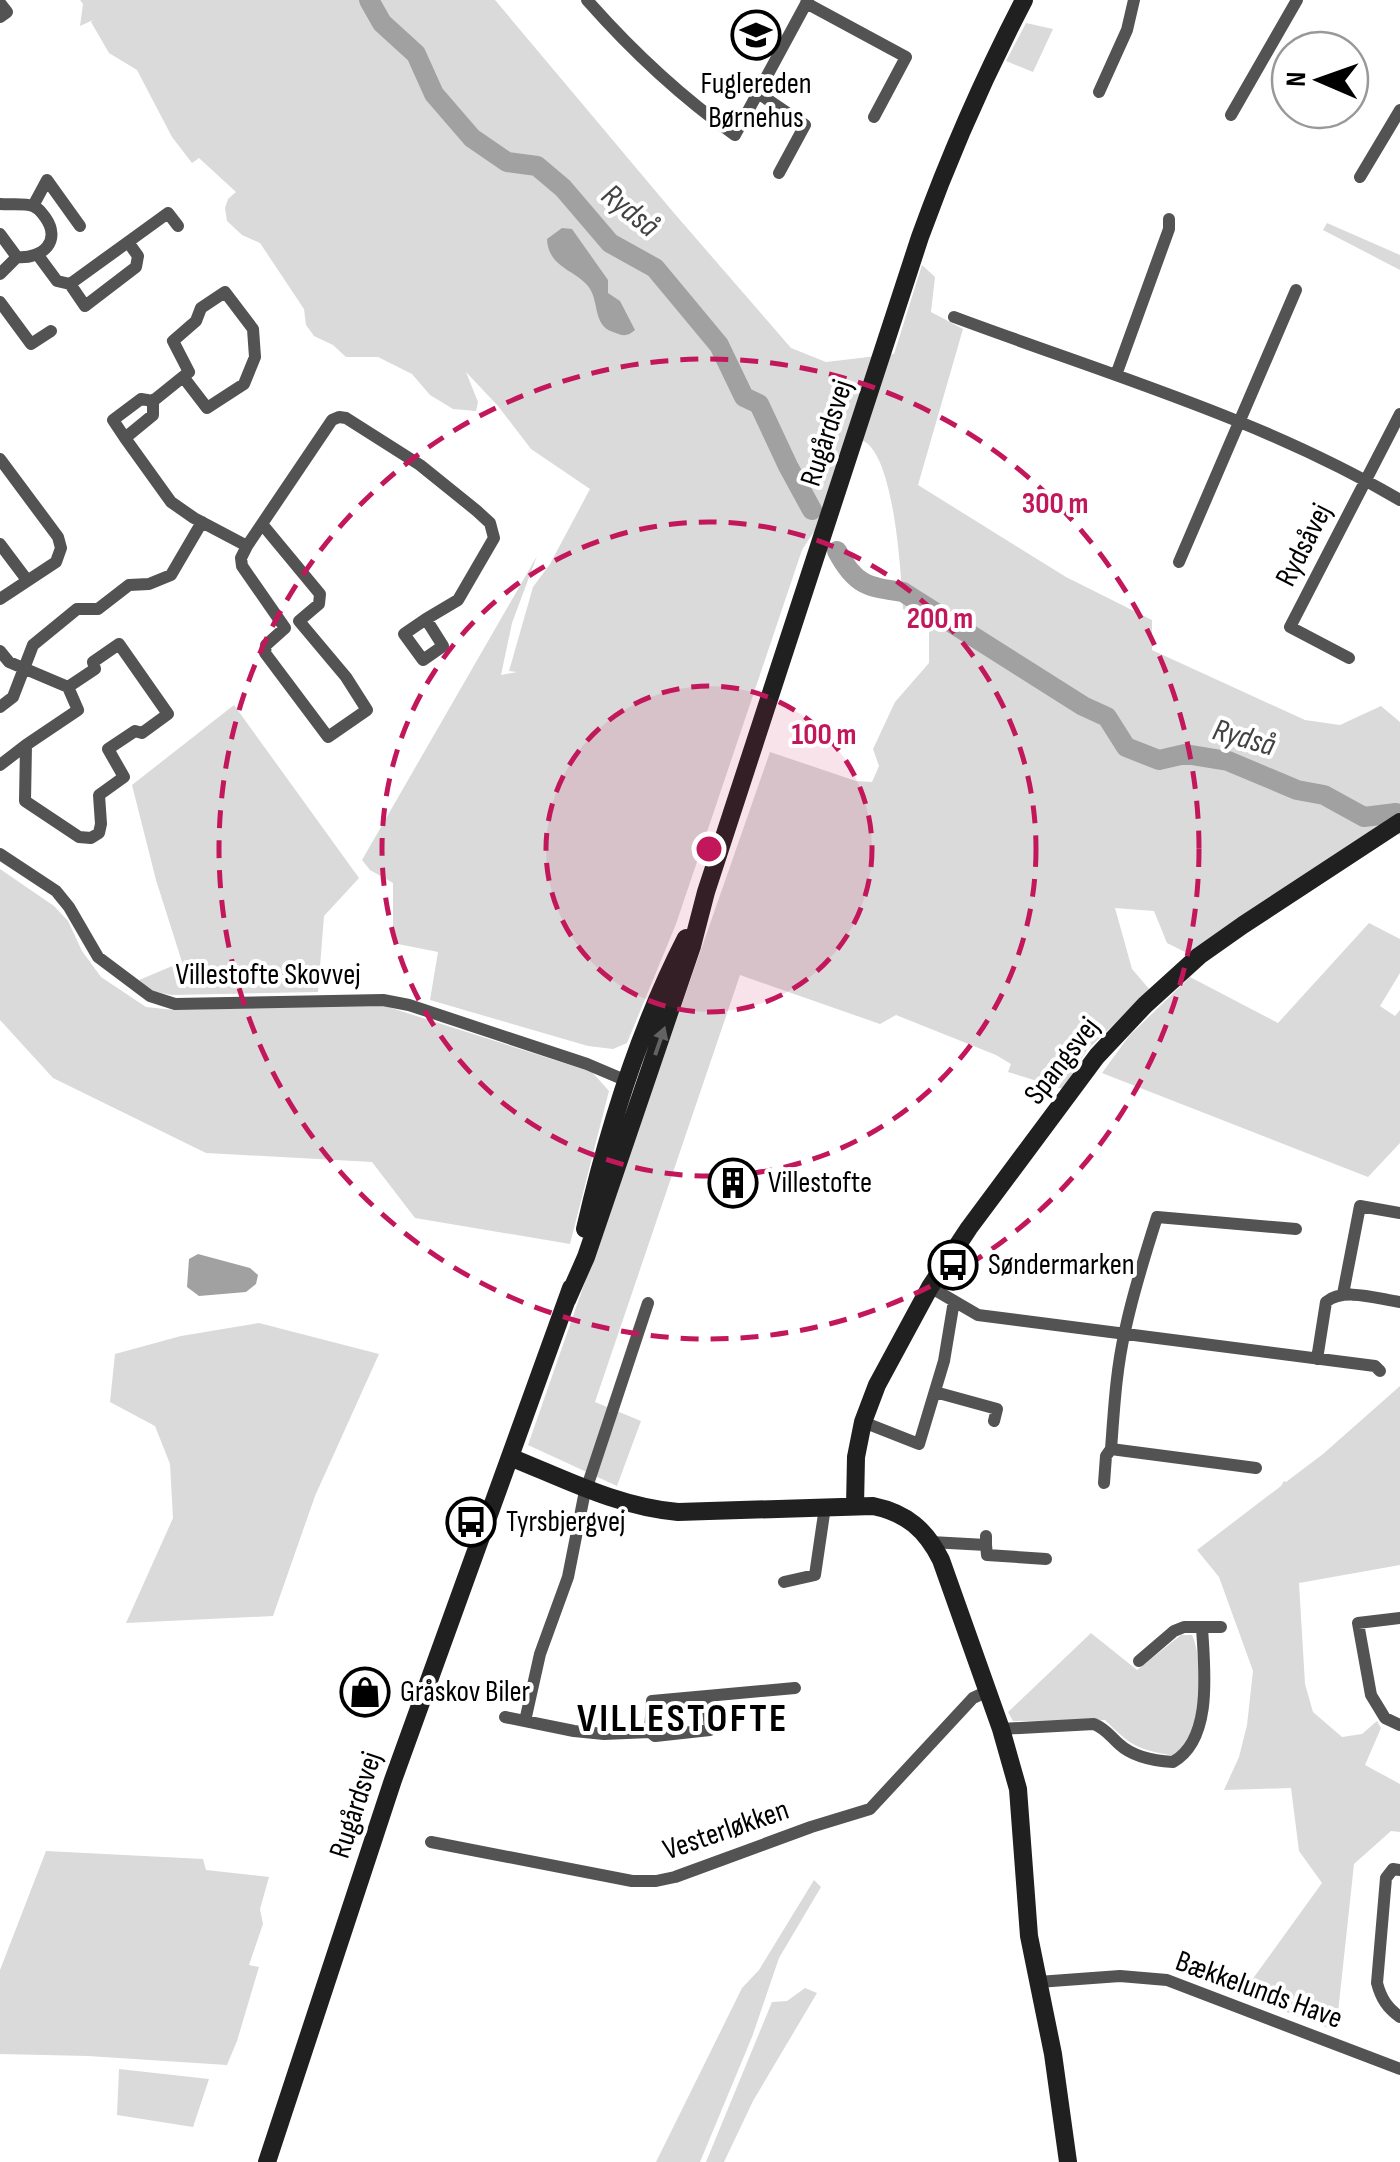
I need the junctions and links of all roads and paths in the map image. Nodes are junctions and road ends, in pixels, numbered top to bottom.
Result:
1 (588, 0) edge
2 (1024, 0) edge
3 (1134, 0) edge
4 (1297, 0) edge
5 (807, 2) edge
6 (0, 3) edge
7 (0, 17) edge
8 (1099, 92) dead end
9 (758, 93) junction
10 (1400, 110) edge
11 (1231, 115) dead end
12 (874, 118) dead end
13 (779, 173) dead end
14 (1360, 177) dead end
15 (0, 204) edge
16 (33, 206) junction
17 (1169, 219) dead end
18 (80, 226) dead end
19 (178, 226) dead end
20 (0, 234) edge
21 (128, 242) junction
22 (38, 254) junction
23 (17, 257) junction
24 (0, 274) edge
25 (70, 284) junction
26 (1296, 290) dead end
27 (0, 302) edge
28 (954, 317) dead end
29 (50, 331) dead end
30 (1116, 375) junction
31 (184, 378) junction
32 (153, 401) junction
33 (1400, 414) edge
34 (1238, 421) junction
35 (124, 438) junction
36 (0, 459) edge
37 (1366, 480) junction
38 (1400, 500) edge
39 (202, 522) junction
40 (262, 524) junction
41 (0, 544) edge
42 (246, 546) junction
43 (1179, 562) dead end
44 (27, 580) junction
45 (0, 599) edge
46 (426, 619) dead end
47 (0, 651) edge
48 (1349, 658) dead end
49 (24, 670) junction
50 (68, 687) junction
51 (0, 707) edge
52 (26, 745) junction
53 (0, 765) edge
54 (1393, 828) edge
55 (0, 854) edge
56 (638, 1078) junction
57 (1400, 1213) edge
58 (1296, 1228) dead end
59 (930, 1287) junction
60 (1343, 1294) junction
61 (567, 1300) junction
62 (954, 1302) junction
63 (1400, 1302) edge
64 (648, 1303) dead end
65 (1124, 1334) junction
66 (1317, 1359) junction
67 (1380, 1371) dead end
68 (935, 1392) junction
69 (864, 1422) junction
70 (994, 1422) dead end
71 (1111, 1450) junction
72 (510, 1456) junction
73 (1256, 1468) dead end
74 (1104, 1484) dead end
75 (586, 1488) junction
76 (855, 1506) junction
77 (825, 1507) junction
78 (932, 1542) junction
79 (1046, 1560) dead end
80 (784, 1582) dead end
81 (1400, 1618) edge
82 (1202, 1627) junction
83 (1220, 1627) dead end
84 (1139, 1661) dead end
85 (795, 1688) dead end
86 (988, 1691) junction
87 (707, 1696) junction
88 (505, 1717) dead end
89 (526, 1721) junction
90 (1400, 1725) edge
91 (1001, 1729) junction
92 (650, 1732) junction
93 (431, 1842) dead end
94 (1400, 1870) edge
95 (1038, 1982) junction
96 (1400, 2017) edge
97 (1400, 2069) edge
98 (267, 2162) edge
99 (1068, 2162) edge

1 - 9 street
2 - 56 main road, Rugårdsvej
3 - 8 street
4 - 11 street
5 - 9 street
5 - 12 street
6 - 7 street
9 - 13 street
10 - 14 street
15 - 16 street
16 - 18 street
16 - 22 street
17 - 30 street
19 - 21 street
20 - 23 street
21 - 25 street
21 - 25 street
22 - 23 street
22 - 25 street
23 - 24 street
26 - 34 street
27 - 29 street
28 - 30 street, Rydsåvej
30 - 34 street, Rydsåvej
31 - 31 street
31 - 32 street
32 - 35 street
32 - 35 street
33 - 37 street, Rydsåvej
34 - 37 street, Rydsåvej
34 - 43 street
35 - 39 street
36 - 44 street
37 - 38 street, Rydsåvej
37 - 48 street, Rydsåvej
39 - 42 street
39 - 49 street
40 - 42 street
40 - 42 street
40 - 46 street
41 - 44 street
44 - 45 street
47 - 49 street
49 - 50 street
49 - 51 street
50 - 52 street
50 - 52 street
52 - 53 street
54 - 59 main road, Spangsvej
55 - 56 street, Villestofte Skovvej
56 - 61 main road, Rugårdsvej
56 - 61 main road, Rugårdsvej
57 - 60 street
58 - 65 street
59 - 62 street
59 - 69 main road, Spangsvej
60 - 63 street
60 - 66 street
61 - 72 main road, Rugårdsvej
62 - 65 street
62 - 68 street
64 - 75 street
65 - 66 street
65 - 71 street
66 - 67 street
68 - 69 street
68 - 70 street
69 - 76 main road, Spangsvej
71 - 73 street
71 - 74 street
72 - 75 main road
72 - 98 main road, Rugårdsvej
75 - 77 main road
75 - 89 street
76 - 77 main road
76 - 78 main road
77 - 80 street
78 - 79 street
78 - 86 main road
81 - 90 street
82 - 83 street
82 - 84 street
82 - 91 street
85 - 87 street
86 - 91 main road
86 - 93 street, Vesterløkken
87 - 92 street
87 - 92 street
88 - 89 street
89 - 92 street
91 - 95 main road
94 - 96 street
95 - 97 street, Bækkelunds Have
95 - 99 main road

